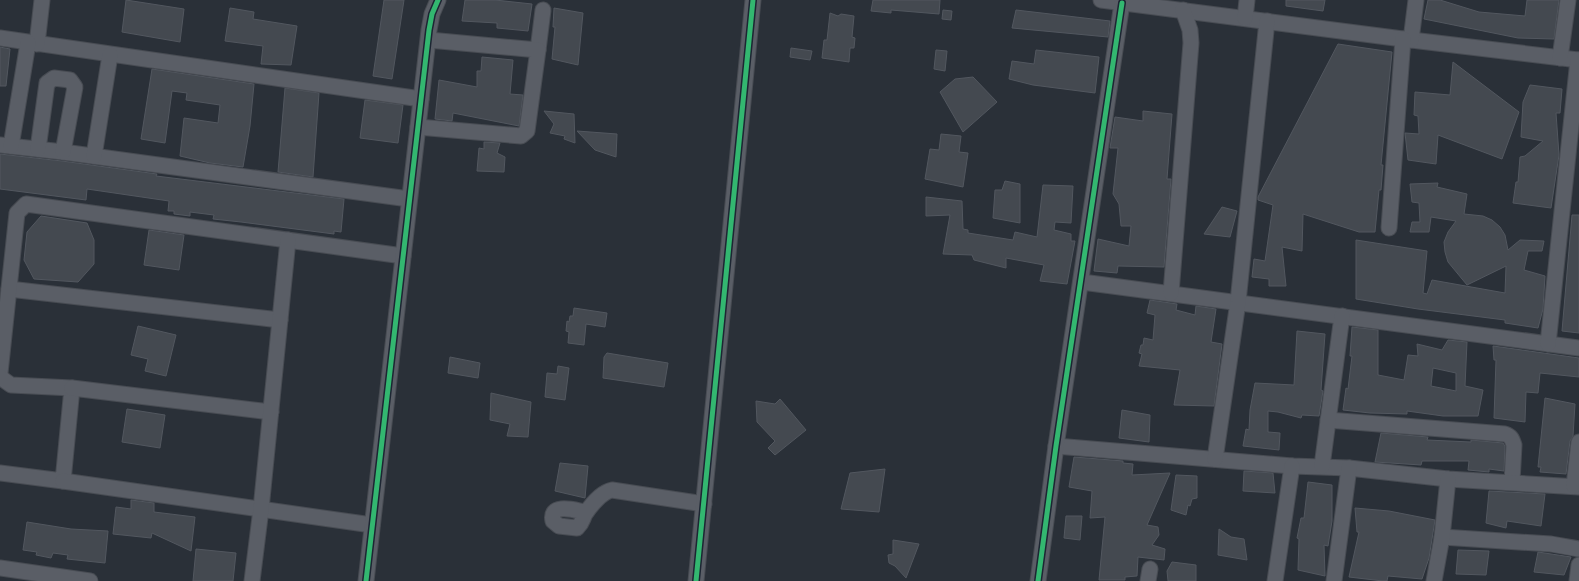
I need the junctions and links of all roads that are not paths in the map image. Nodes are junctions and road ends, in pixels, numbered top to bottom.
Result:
1 (42, 0) edge
2 (438, 0) edge
3 (753, 0) edge
4 (1101, 0) edge
5 (1247, 0) edge
6 (1416, 0) edge
7 (1568, 0) edge
8 (1122, 3) junction
9 (1193, 8) edge
10 (543, 10) dead end
11 (1245, 18) junction
12 (1267, 21) junction
13 (0, 38) edge
14 (429, 40) junction
15 (1407, 40) junction
16 (33, 44) junction
17 (538, 50) junction
18 (110, 55) junction
19 (1560, 58) junction
20 (1579, 60) edge
21 (421, 99) junction
22 (418, 128) junction
23 (5, 145) edge
24 (38, 149) junction
25 (63, 152) junction
26 (94, 156) junction
27 (409, 199) junction
28 (1389, 228) dead end
29 (288, 240) junction
30 (403, 256) junction
31 (1082, 282) junction
32 (9, 289) junction
33 (1171, 293) junction
34 (1238, 302) junction
35 (1342, 316) junction
36 (280, 320) junction
37 (1548, 344) junction
38 (1579, 348) edge
39 (0, 373) edge
40 (0, 377) edge
41 (72, 388) junction
42 (271, 412) junction
43 (1328, 420) junction
44 (1579, 442) edge
45 (1056, 446) junction
46 (1215, 459) junction
47 (1292, 466) junction
48 (1322, 466) junction
49 (1349, 468) junction
50 (0, 473) edge
51 (1448, 479) junction
52 (62, 481) junction
53 (1512, 482) junction
54 (1577, 486) edge
55 (704, 504) junction
56 (261, 510) junction
57 (584, 516) dead end
58 (372, 525) junction
59 (1442, 538) junction
60 (1579, 549) edge
61 (1579, 565) edge
62 (0, 568) edge
63 (90, 581) edge
64 (252, 581) edge
65 (366, 581) edge
66 (696, 581) edge
67 (1038, 581) edge
68 (1275, 581) edge
69 (1334, 581) edge
70 (1434, 581) edge
71 (1577, 581) edge

1 - 16 street
2 - 14 street
3 - 55 street
4 - 8 street
5 - 11 street
6 - 15 street
7 - 19 street
8 - 9 street
8 - 31 street
9 - 11 street
9 - 33 street
10 - 17 street
11 - 12 street
12 - 15 street
12 - 34 street
13 - 16 street
14 - 17 street
14 - 21 street
15 - 19 street
15 - 28 street
16 - 18 street
16 - 23 street
17 - 22 street
18 - 21 street
18 - 26 street
19 - 20 street
20 - 37 street
21 - 22 street
22 - 27 street
23 - 24 street
24 - 25 street
24 - 25 street
25 - 26 street
26 - 27 street
27 - 30 street
29 - 30 street
29 - 32 street
29 - 36 street
30 - 58 street
31 - 33 street
31 - 45 street
32 - 36 street
32 - 39 street
33 - 34 street
34 - 35 street
34 - 46 street
35 - 37 street
35 - 43 street
36 - 42 street
37 - 38 street
40 - 41 street
41 - 42 street
41 - 52 street
42 - 56 street
43 - 48 street
43 - 53 street
44 - 54 street
45 - 46 street
45 - 67 street
46 - 47 street
47 - 48 street
47 - 68 street
48 - 49 street
49 - 51 street
49 - 69 street
50 - 52 street
51 - 53 street
51 - 59 street
52 - 56 street
53 - 54 street
55 - 57 street
55 - 66 street
56 - 58 street
56 - 64 street
58 - 65 street
59 - 60 street
59 - 70 street
61 - 71 street
62 - 63 street

